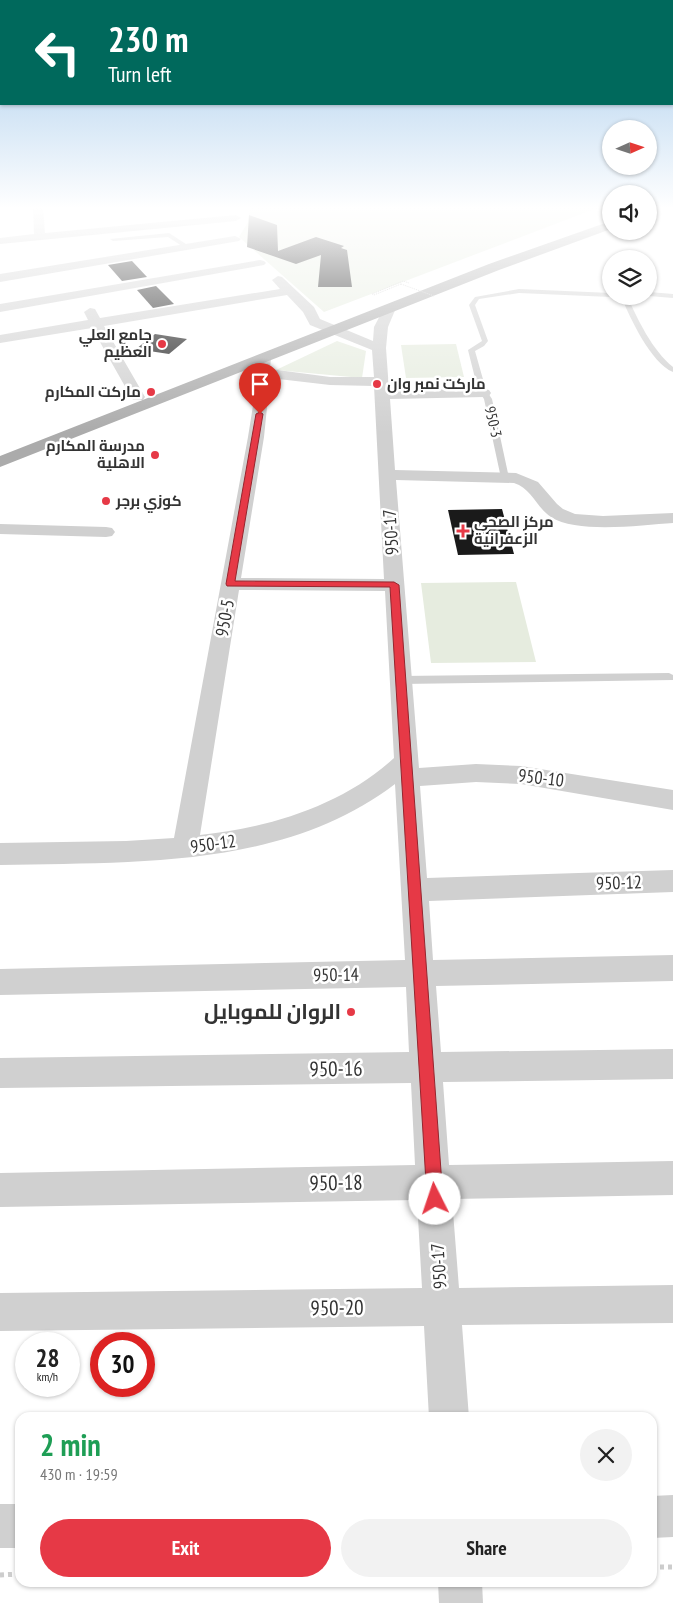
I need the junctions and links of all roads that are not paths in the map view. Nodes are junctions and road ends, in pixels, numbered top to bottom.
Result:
1 (64, 283) edge
2 (149, 283) edge
3 (281, 283) edge
4 (442, 283) edge
5 (456, 283) edge
6 (289, 291) junction
7 (602, 295) edge
8 (657, 295) edge
9 (75, 296) junction
10 (673, 296) edge
11 (628, 305) edge
12 (0, 308) edge
13 (390, 308) junction
14 (98, 324) junction
15 (327, 328) junction
16 (0, 339) edge
17 (379, 348) junction
18 (264, 366) junction
19 (673, 370) edge
20 (381, 388) junction
21 (484, 393) junction
22 (138, 397) junction
23 (2, 460) edge
24 (387, 475) junction
25 (505, 478) junction
26 (673, 518) edge
27 (0, 529) edge
28 (106, 532) dead end
29 (230, 584) junction
30 (394, 585) junction
31 (669, 677) dead end
32 (400, 680) junction
33 (406, 769) junction
34 (673, 800) edge
35 (185, 848) junction
36 (0, 854) edge
37 (673, 880) edge
38 (414, 890) junction
39 (673, 968) edge
40 (420, 974) junction
41 (0, 982) edge
42 (673, 1064) edge
43 (426, 1068) junction
44 (0, 1073) edge
45 (673, 1178) edge
46 (434, 1182) junction
47 (0, 1190) edge
48 (673, 1304) edge
49 (442, 1306) junction
50 (0, 1312) edge
51 (449, 1412) edge
52 (673, 1516) edge
53 (657, 1517) edge
54 (0, 1526) edge
55 (15, 1526) edge
56 (460, 1587) edge
57 (461, 1603) edge

1 - 9 street
2 - 9 street
3 - 6 street
4 - 15 main road
5 - 13 main road
6 - 14 street
6 - 15 street
7 - 21 lane, 950-3
8 - 10 lane
9 - 12 street
9 - 14 street
11 - 19 lane
13 - 15 main road
13 - 17 street, 950-17
14 - 16 street
14 - 22 street
15 - 17 street
15 - 18 main road
15 - 22 main road
17 - 20 street, 950-17
18 - 20 street
18 - 23 main road
18 - 29 street, 950-5
20 - 21 street
20 - 24 street, 950-17
21 - 25 lane, 950-3
22 - 23 main road
24 - 25 street
24 - 30 street, 950-17
25 - 26 street
27 - 28 street
29 - 30 street
29 - 35 street, 950-5
30 - 32 street, 950-17
31 - 32 lane
32 - 33 street, 950-17
33 - 34 street, 950-10
33 - 35 street, 950-12
33 - 38 street, 950-17
35 - 36 street, 950-12
37 - 38 street, 950-12
38 - 40 street, 950-17
39 - 40 street, 950-14
40 - 41 street, 950-14
40 - 43 street, 950-17
42 - 43 street, 950-16
43 - 44 street, 950-16
43 - 46 street, 950-17
45 - 46 street, 950-18
46 - 47 street, 950-18
46 - 49 street, 950-17
48 - 49 street, 950-20
49 - 50 street, 950-20
49 - 51 street, 950-17
52 - 53 street
54 - 55 street
56 - 57 street

